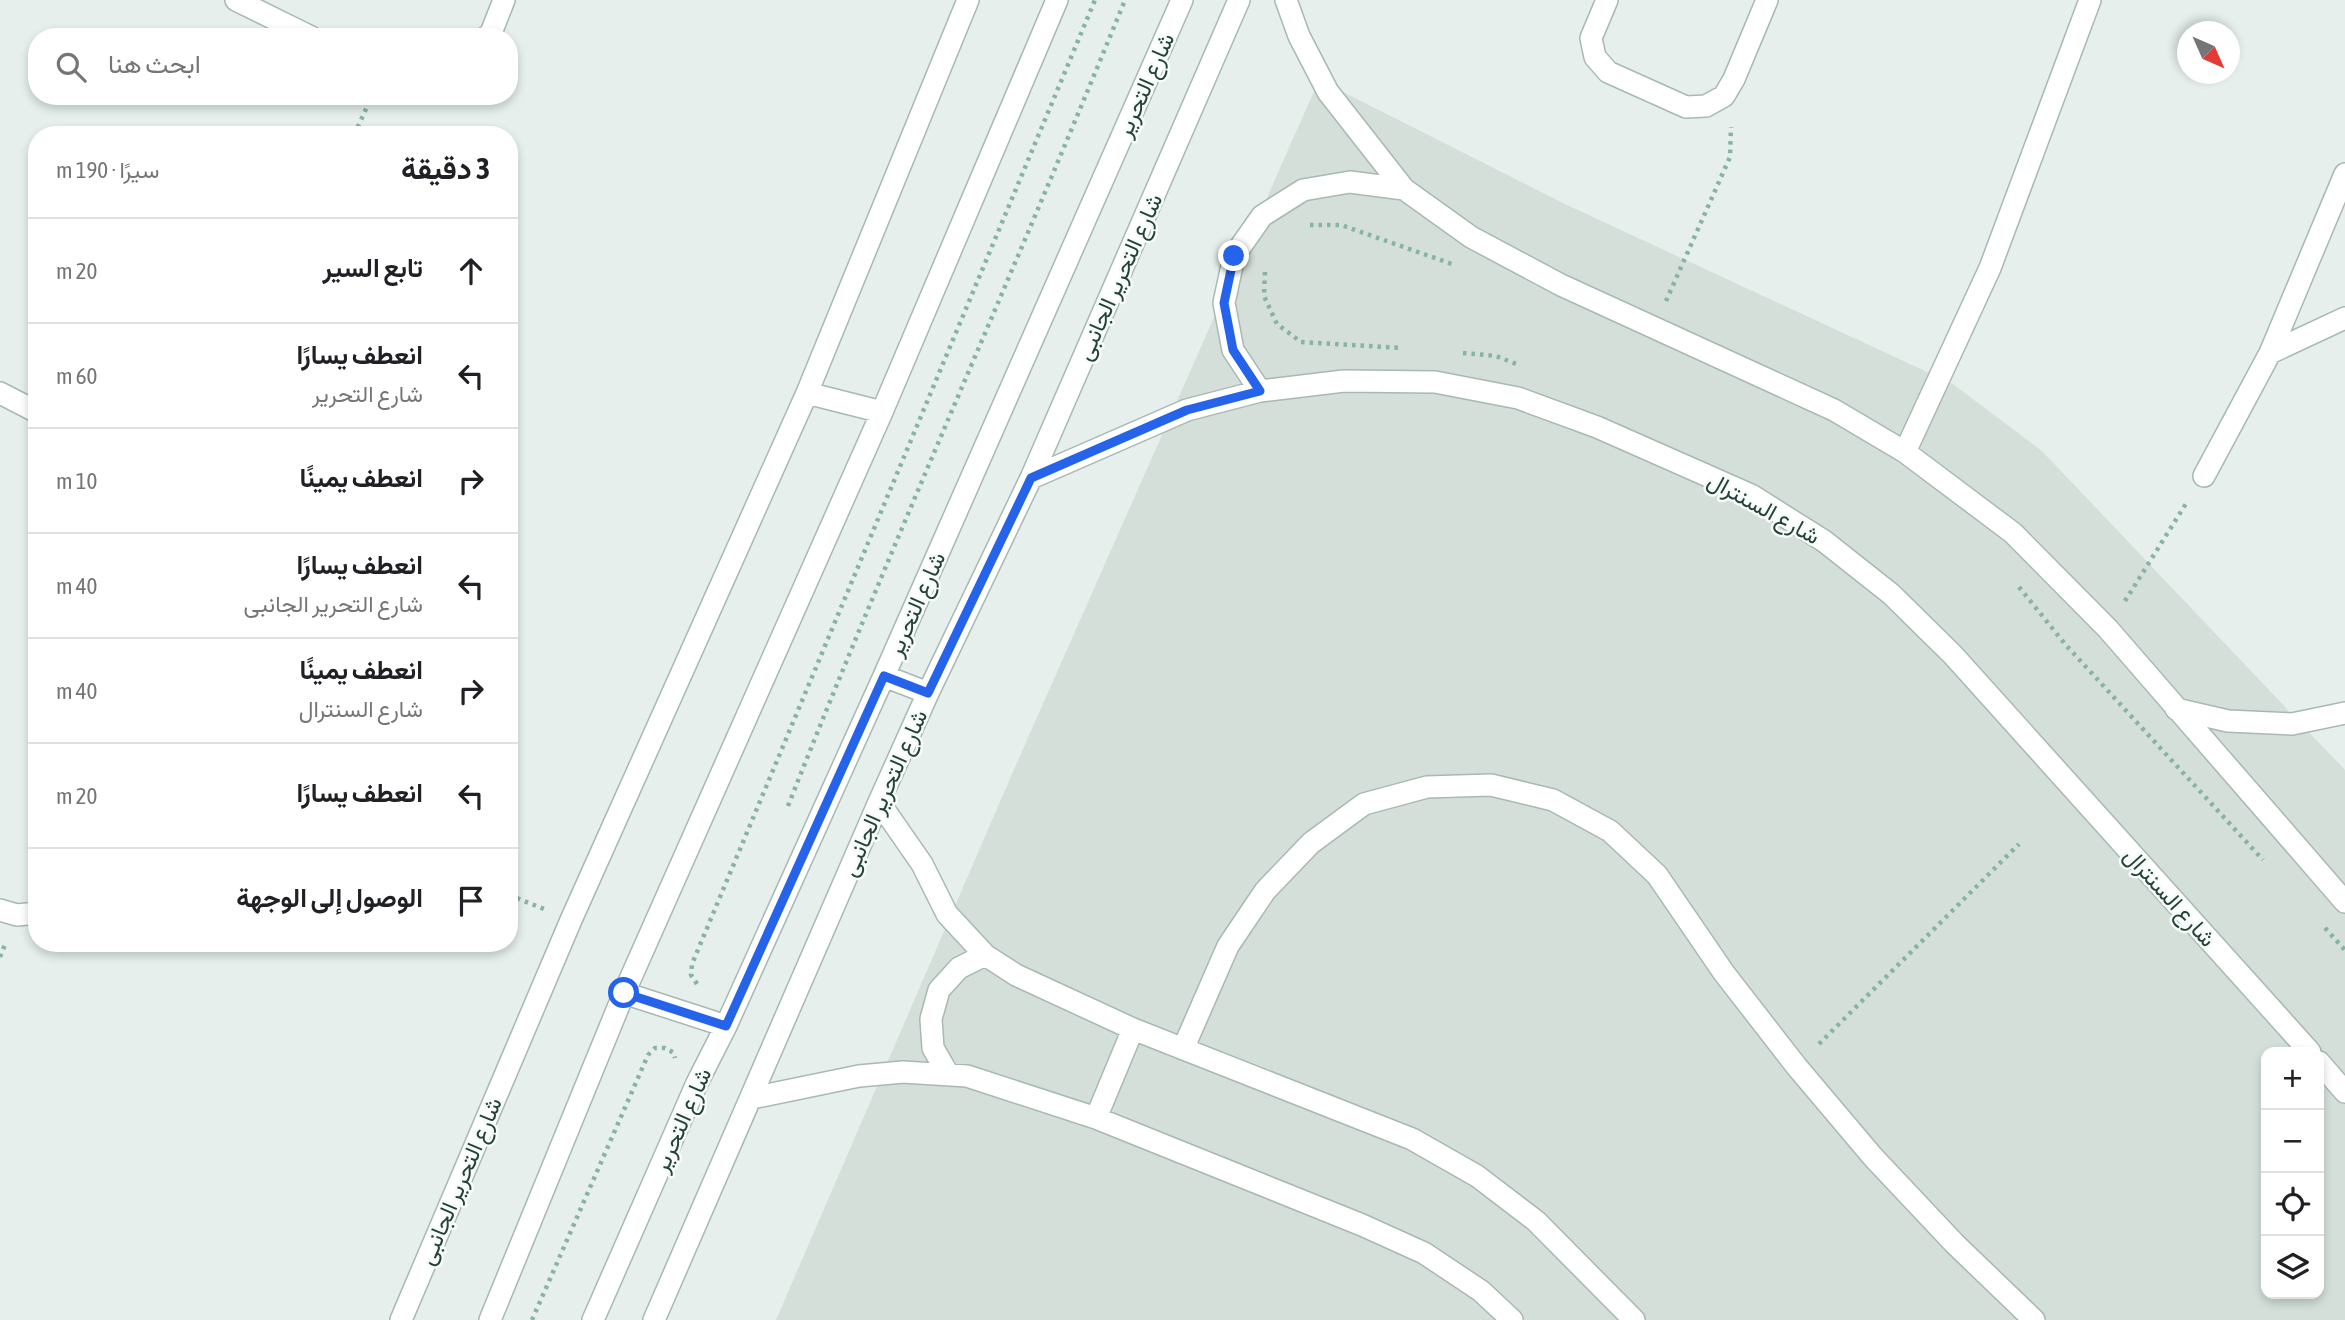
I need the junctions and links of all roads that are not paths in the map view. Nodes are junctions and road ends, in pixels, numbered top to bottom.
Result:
1 (236, 0) edge
2 (504, 0) edge
3 (968, 0) edge
4 (1057, 0) edge
5 (1182, 0) edge
6 (1239, 0) edge
7 (1286, 0) edge
8 (1607, 0) edge
9 (1767, 0) edge
10 (2090, 0) edge
11 (293, 28) edge
12 (493, 28) edge
13 (2345, 174) edge
14 (1404, 189) junction
15 (2345, 318) edge
16 (2270, 353) junction
17 (1260, 391) junction
18 (0, 393) edge
19 (807, 393) junction
20 (28, 407) edge
21 (882, 412) junction
22 (1905, 452) junction
23 (2204, 476) road end
24 (1031, 478) junction
25 (884, 676) junction
26 (928, 693) junction
27 (2176, 709) junction
28 (2345, 713) edge
29 (879, 802) junction
30 (2345, 902) edge
31 (0, 910) edge
32 (28, 914) edge
33 (985, 955) junction
34 (624, 993) junction
35 (726, 1026) junction
36 (1133, 1029) junction
37 (2305, 1047) edge
38 (1183, 1049) junction
39 (2324, 1068) edge
40 (948, 1074) junction
41 (2345, 1092) edge
42 (752, 1098) junction
43 (1096, 1118) junction
44 (401, 1320) edge
45 (490, 1320) edge
46 (593, 1320) edge
47 (654, 1320) edge
48 (1512, 1320) edge
49 (1634, 1320) edge
50 (2034, 1320) edge

1 - 11 street
2 - 12 street
3 - 19 street, شارع التحرير الجانبى
4 - 21 street
5 - 25 street, شارع التحرير
6 - 24 street, شارع التحرير الجانبى
7 - 14 street
8 - 9 street
10 - 22 street
13 - 16 street
14 - 17 street
14 - 22 street
15 - 16 street
16 - 23 street
17 - 24 street, شارع السنترال
17 - 37 street, شارع السنترال
18 - 20 street
19 - 21 street
19 - 44 street, شارع التحرير الجانبى
21 - 34 street
22 - 27 street
24 - 26 street, شارع التحرير الجانبى
25 - 26 street
25 - 35 street, شارع التحرير
26 - 29 street, شارع التحرير الجانبى
27 - 28 street
27 - 30 street
29 - 33 street
29 - 42 street, شارع التحرير الجانبى
31 - 32 street
33 - 36 street
33 - 40 street
34 - 35 street
34 - 45 street
35 - 46 street, شارع التحرير
36 - 38 street
36 - 43 street
38 - 49 street
38 - 50 street
39 - 41 street
40 - 42 street
40 - 43 street
42 - 47 street, شارع التحرير الجانبى
43 - 48 street

